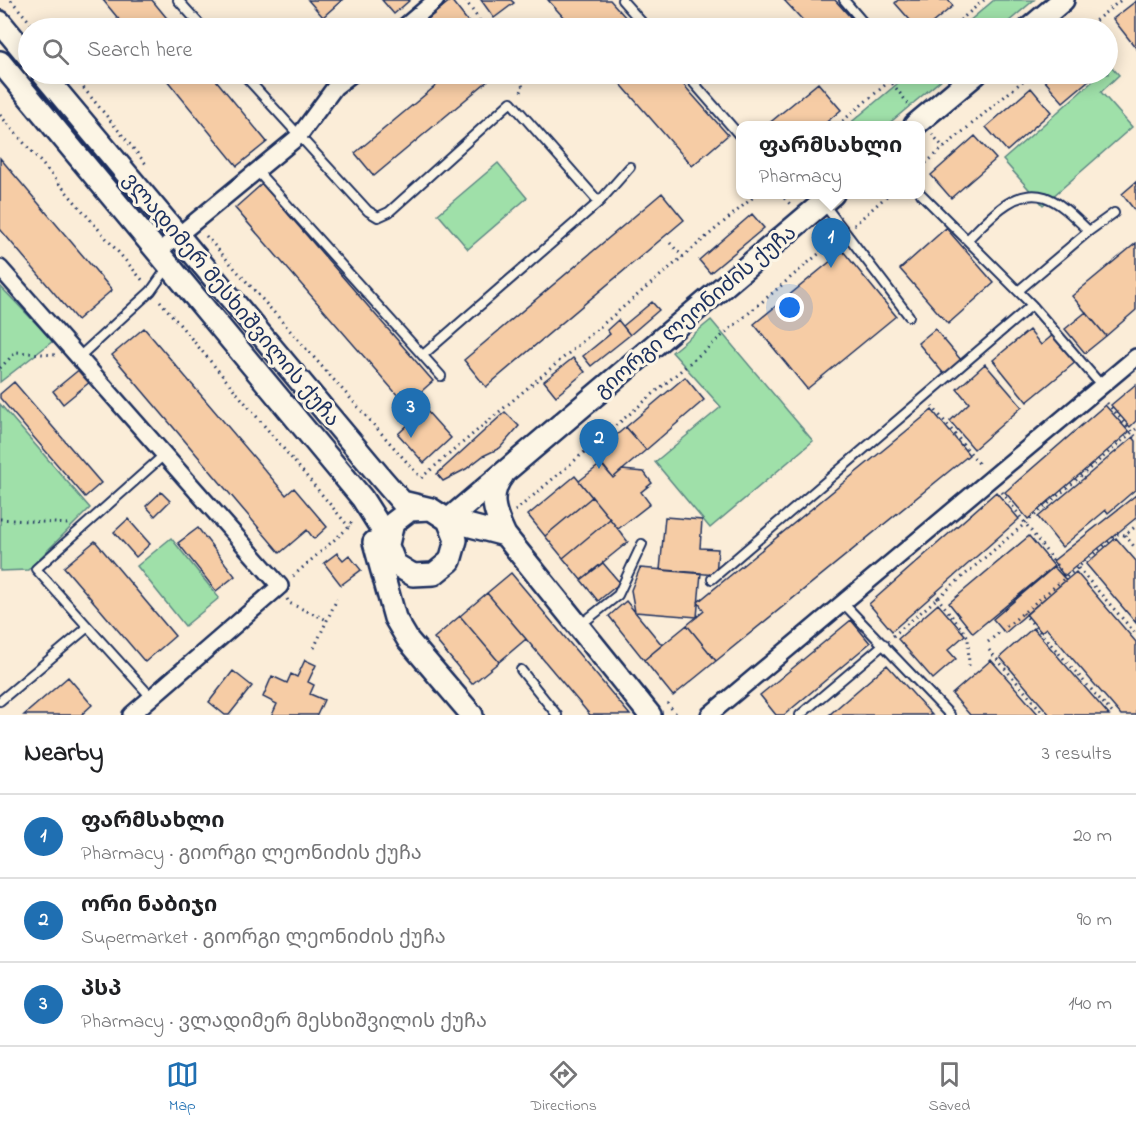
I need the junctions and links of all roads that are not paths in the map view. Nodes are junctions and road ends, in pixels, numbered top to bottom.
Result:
1 (178, 0) edge
2 (436, 0) edge
3 (622, 0) edge
4 (844, 0) edge
5 (1063, 0) edge
6 (194, 18) edge
7 (415, 18) edge
8 (637, 18) edge
9 (859, 18) edge
10 (1042, 18) edge
11 (0, 22) edge
12 (18, 44) edge
13 (0, 62) edge
14 (18, 84) edge
15 (18, 84) edge
16 (52, 84) edge
17 (252, 84) edge
18 (339, 84) edge
19 (695, 84) edge
20 (964, 84) edge
21 (921, 121) edge
22 (736, 131) edge
23 (299, 136) junction
24 (630, 168) dead end
25 (257, 171) junction
26 (925, 198) edge
27 (828, 199) edge
28 (599, 202) junction
29 (1114, 213) dead end
30 (186, 229) junction
31 (1089, 231) junction
32 (967, 240) junction
33 (164, 259) junction
34 (0, 268) edge
35 (1018, 291) junction
36 (1032, 305) junction
37 (909, 316) dead end
38 (423, 355) junction
39 (79, 357) junction
40 (1136, 357) edge
41 (441, 376) dead end
42 (1099, 388) junction
43 (164, 455) junction
44 (505, 472) junction
45 (362, 498) junction
46 (439, 515) junction
47 (505, 535) junction
48 (388, 544) junction
49 (642, 544) dead end
50 (413, 575) junction
51 (712, 579) dead end
52 (843, 603) junction
53 (395, 618) junction
54 (88, 627) junction
55 (579, 627) junction
56 (884, 644) junction
57 (521, 670) dead end
58 (151, 698) junction
59 (0, 701) edge
60 (131, 715) edge
61 (472, 715) edge
62 (556, 715) edge
63 (650, 715) edge
64 (710, 715) edge
65 (800, 715) edge
66 (950, 715) edge

1 - 6 lane
2 - 7 street
3 - 8 lane
4 - 9 lane
5 - 10 street
11 - 12 street
13 - 14 street, ვლადიმერ მესხიშვილის ქუჩა
15 - 33 street, ვლადიმერ მესხიშვილის ქუჩა
16 - 30 street, ვლადიმერ მესხიშვილის ქუჩა
17 - 23 lane
18 - 23 street
19 - 22 lane
20 - 21 street
23 - 25 street
23 - 28 lane
24 - 28 lane
25 - 30 street
25 - 38 lane
26 - 32 lane
27 - 37 lane
27 - 44 street, გიორგი ლეონიძის ქუჩა
28 - 38 lane
29 - 31 lane
30 - 33 street
30 - 46 street, ვლადიმერ მესხიშვილის ქუჩა
31 - 32 lane
31 - 35 lane
32 - 35 lane
33 - 39 lane
33 - 45 street, ვლადიმერ მესხიშვილის ქუჩა
34 - 39 street
35 - 36 lane
36 - 42 lane
36 - 51 lane
38 - 41 lane
39 - 43 street
40 - 42 street
42 - 52 street
43 - 54 lane
43 - 58 street
44 - 46 street, გიორგი ლეონიძის ქუჩა
44 - 47 street
45 - 48 street, ვლადიმერ მესხიშვილის ქუჩა
45 - 53 street
46 - 47 street, ვლადიმერ მესხიშვილის ქუჩა
46 - 48 street
46 - 50 street
47 - 55 street
48 - 50 street
49 - 55 lane
50 - 53 street
52 - 56 lane
52 - 64 street
53 - 61 street
54 - 58 lane
54 - 59 lane
55 - 63 street
56 - 65 lane
56 - 66 lane
57 - 62 lane
58 - 60 street

